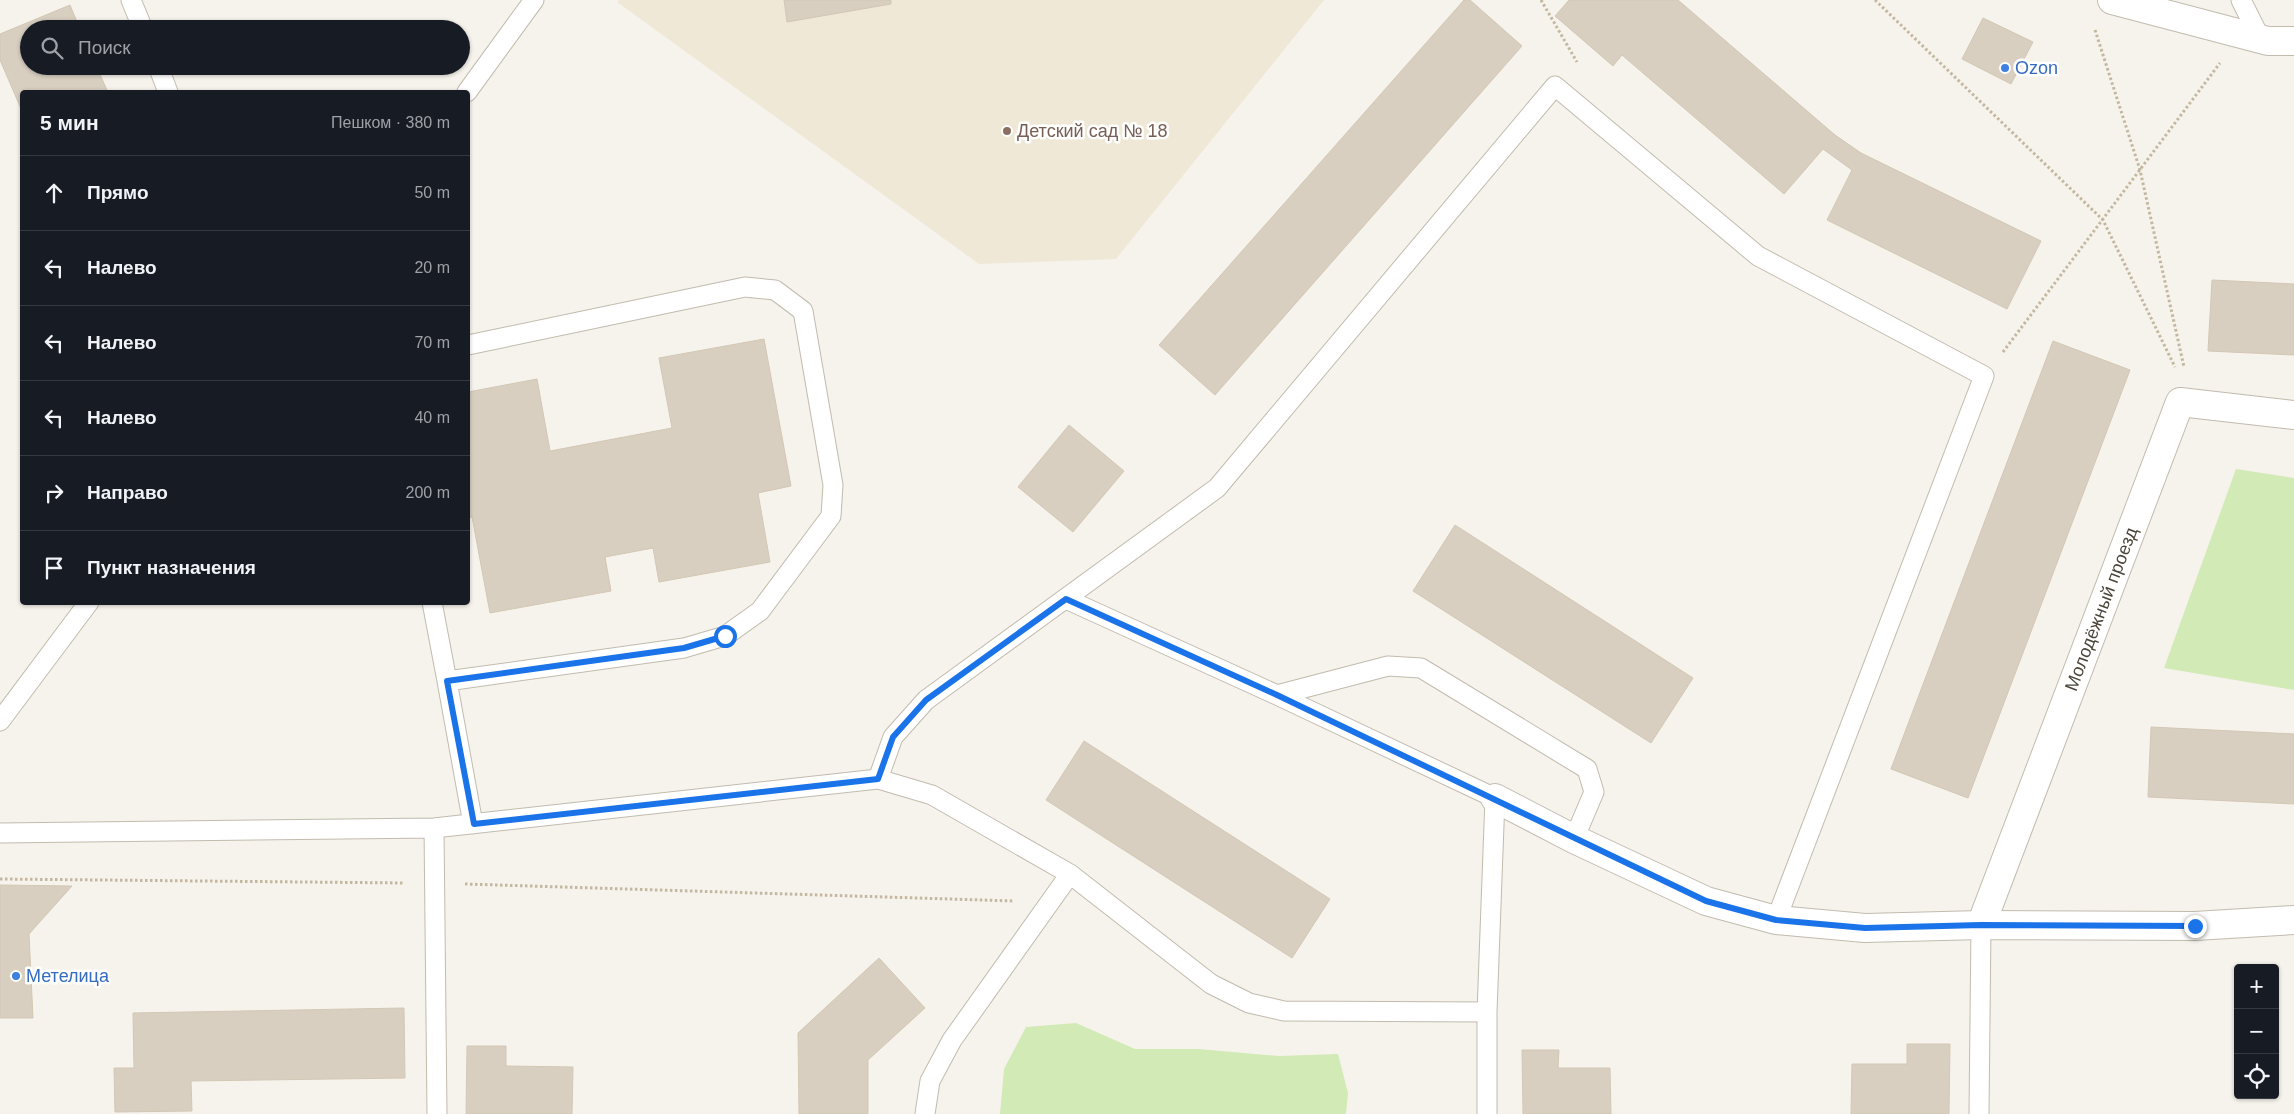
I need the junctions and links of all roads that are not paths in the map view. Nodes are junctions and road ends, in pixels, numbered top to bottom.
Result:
1 (131, 0) edge
2 (534, 0) edge
3 (2112, 0) edge
4 (2242, 0) edge
5 (139, 20) edge
6 (2251, 36) junction
7 (2294, 41) edge
8 (161, 75) edge
9 (167, 90) edge
10 (468, 90) edge
11 (470, 344) edge
12 (2294, 415) edge
13 (1066, 599) junction
14 (87, 605) edge
15 (433, 605) edge
16 (447, 681) junction
17 (1277, 695) junction
18 (0, 721) edge
19 (878, 779) junction
20 (1495, 798) junction
21 (474, 824) junction
22 (434, 828) junction
23 (0, 833) edge
24 (1574, 839) junction
25 (1070, 874) junction
26 (1776, 920) junction
27 (2294, 920) edge
28 (1981, 925) junction
29 (1487, 1012) junction
30 (436, 1114) edge
31 (925, 1114) edge
32 (1487, 1114) edge
33 (1979, 1114) edge

1 - 5 lane
2 - 10 lane
3 - 6 street
4 - 6 lane
6 - 7 street
8 - 9 lane
11 - 16 lane
12 - 28 street, Молодёжный проезд
13 - 17 lane
13 - 19 lane
13 - 26 lane
14 - 18 lane
15 - 16 lane
16 - 21 lane
17 - 20 lane
17 - 24 lane
19 - 21 lane
19 - 25 lane
20 - 24 street
20 - 29 lane
21 - 22 lane
22 - 23 lane
22 - 30 lane
24 - 26 street
25 - 29 lane
25 - 31 lane
26 - 28 street
27 - 28 street
28 - 33 lane
29 - 32 lane

